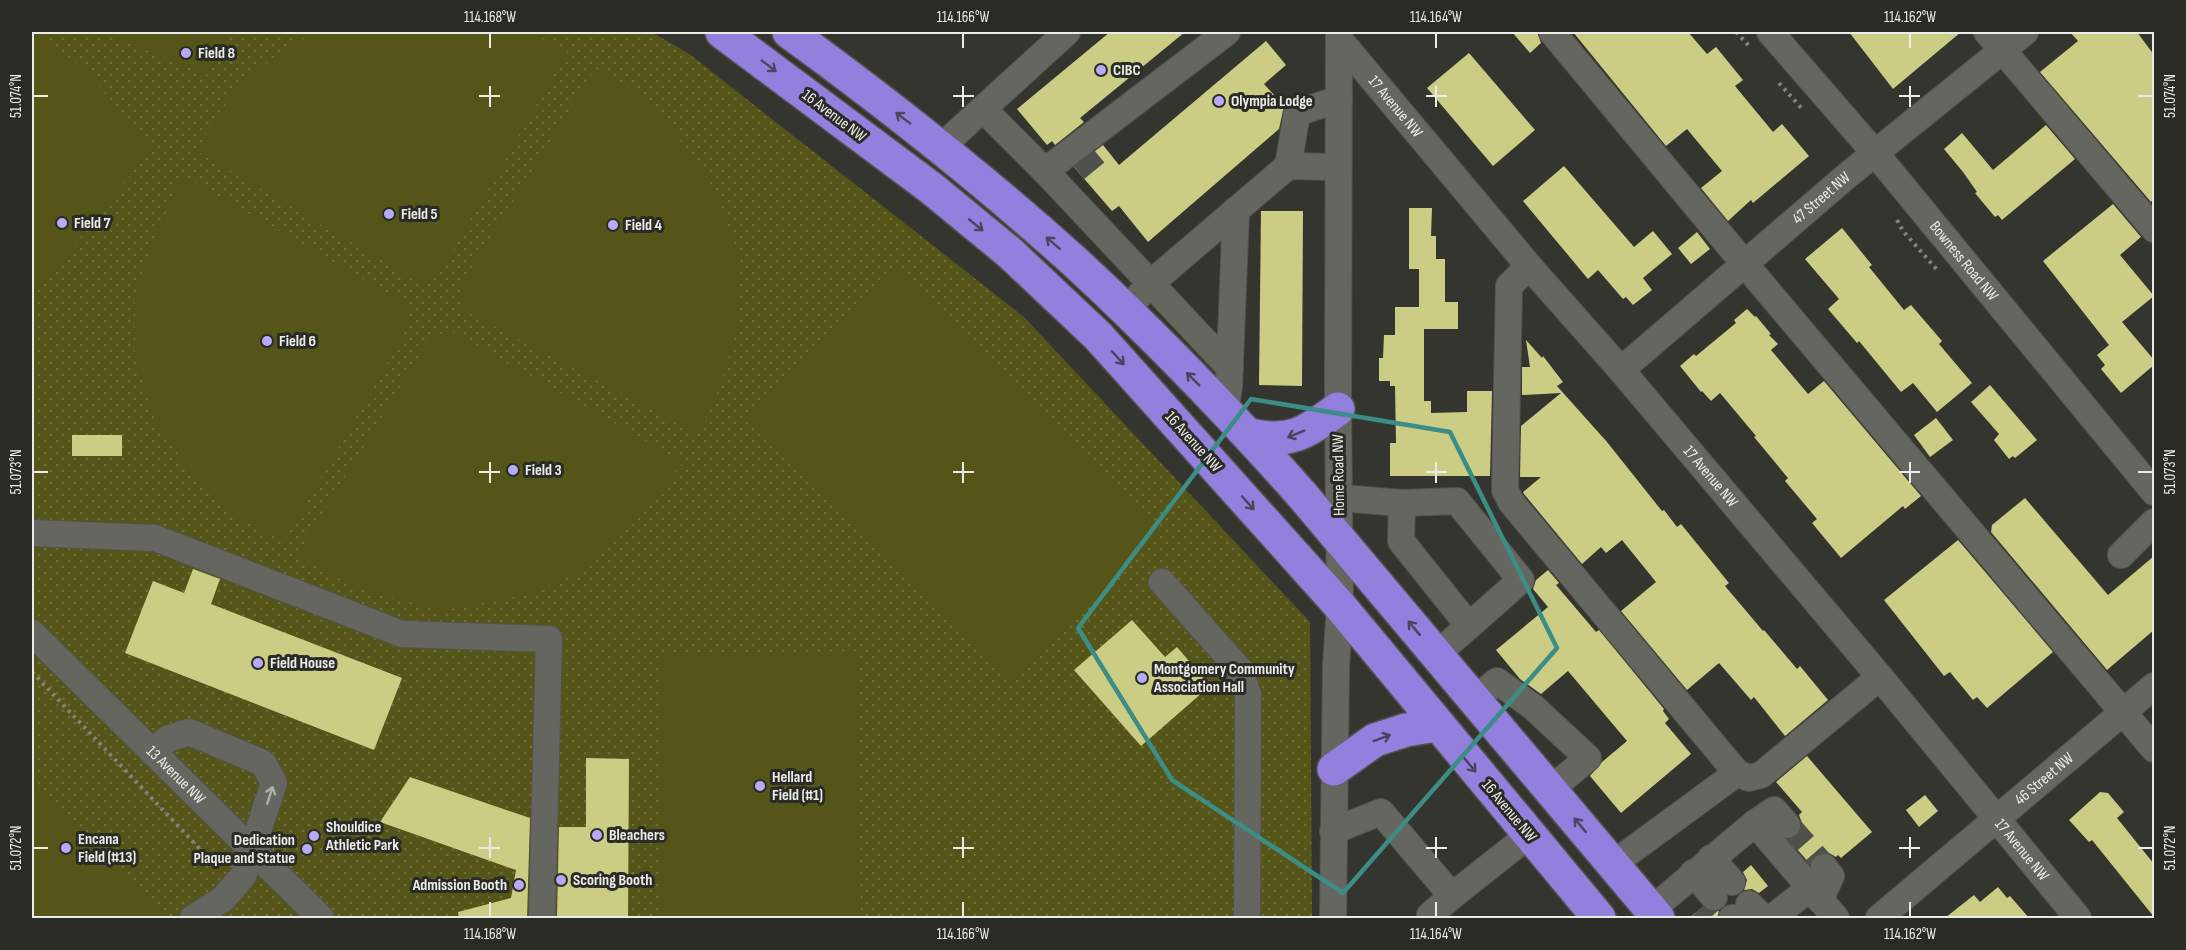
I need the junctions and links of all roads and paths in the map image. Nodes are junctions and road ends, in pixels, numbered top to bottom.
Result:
1 (722, 32) edge
2 (1067, 32) edge
3 (1227, 32) edge
4 (1552, 32) edge
5 (1770, 32) edge
6 (2025, 32) edge
7 (1339, 35) edge
8 (802, 37) edge
9 (1995, 41) edge
10 (1339, 99) junction
11 (983, 109) junction
12 (1117, 115) junction
13 (1104, 146) tunnel mouth
14 (941, 147) junction
15 (1875, 153) junction
16 (1288, 166) junction
17 (1338, 167) junction
18 (1059, 174) junction
19 (1236, 210) junction
20 (2154, 230) edge
21 (1745, 265) junction
22 (1529, 266) junction
23 (1151, 283) junction
24 (1125, 311) junction
25 (1230, 368) junction
26 (1621, 370) junction
27 (1338, 409) junction
28 (1225, 412) junction
29 (1249, 435) junction
30 (2154, 492) edge
31 (1340, 498) junction
32 (1402, 503) junction
33 (2154, 522) edge
34 (32, 533) edge
35 (1340, 539) junction
36 (2121, 555) dead end
37 (1162, 582) dead end
38 (1340, 606) junction
39 (1469, 626) junction
40 (32, 633) edge
41 (1436, 655) junction
42 (32, 672) edge
43 (1880, 677) junction
44 (2154, 686) edge
45 (1474, 700) junction
46 (2124, 713) junction
47 (1437, 725) junction
48 (2154, 748) edge
49 (153, 753) junction
50 (1334, 769) junction
51 (1737, 773) junction
52 (1550, 790) junction
53 (1997, 819) junction
54 (1755, 823) junction
55 (1787, 825) tunnel mouth
56 (1334, 831) junction
57 (1529, 835) junction
58 (252, 850) junction
59 (1613, 864) junction
60 (1695, 872) junction
61 (235, 885) junction
62 (1822, 894) edge
63 (1452, 896) junction
64 (1654, 914) edge
65 (1430, 915) dead end
66 (1595, 917) edge
67 (193, 918) edge
68 (321, 918) edge
69 (542, 918) edge
70 (1247, 918) edge
71 (1333, 918) edge
72 (1772, 918) edge
73 (1879, 918) edge
74 (2078, 918) edge

1 -> 38 highway, 16 Avenue NW
2 - 11 street
3 - 12 street
4 - 21 street
5 - 15 street, Bowness Road NW
6 - 9 street, 47 Street NW
7 - 10 street, Home Road NW
7 - 22 street, 17 Avenue NW
14 -> 8 highway
9 - 15 street, 47 Street NW
9 - 20 street
10 - 16 street
10 - 17 street, Home Road NW
11 - 14 street
11 - 18 street
12 - 13 street
12 - 18 street
24 -> 14 highway
15 - 21 street, 47 Street NW
15 - 30 street, Bowness Road NW
16 - 17 street
16 - 19 street
17 - 27 street, Home Road NW
18 - 23 street
19 - 23 street
19 - 25 street
21 - 26 street, 47 Street NW
21 - 46 street
22 - 26 street, 17 Avenue NW
22 - 51 street
23 - 24 street
23 - 25 street
28 -> 24 highway
25 - 28 street
26 - 43 street, 17 Avenue NW
27 -> 29 highway
27 - 31 street, Home Road NW
28 - 29 highway
29 - 35 highway
31 - 32 street
31 - 35 street, Home Road NW
32 - 39 street
32 - 39 street
33 - 36 street
34 - 69 street
35 - 38 street, Home Road NW
41 -> 35 highway
37 - 70 street
38 - 47 highway, 16 Avenue NW
38 - 50 street, Home Road NW
39 - 41 street
40 - 49 street, 13 Avenue NW
41 - 45 highway
42 - 61 path
43 - 51 street
43 - 53 street, 17 Avenue NW
44 - 46 street, 46 Street NW
45 - 52 highway
45 - 52 street
46 - 48 street
46 - 53 street, 46 Street NW
50 -> 47 highway
47 -> 57 highway, 16 Avenue NW
49 - 58 street, 13 Avenue NW
58 -> 49 street
50 - 56 street, Home Road NW
51 - 59 street
59 -> 52 highway
53 - 73 street, 46 Street NW
53 - 74 street, 17 Avenue NW
54 - 55 street
54 - 60 street
54 - 62 street
56 - 63 street
56 - 71 street, Home Road NW
57 - 63 street
57 - 66 highway, 16 Avenue NW
58 - 61 street
58 - 68 street, 13 Avenue NW
59 - 64 highway
60 - 60 street
60 - 64 street
61 - 67 street
62 - 72 street
63 - 65 street

